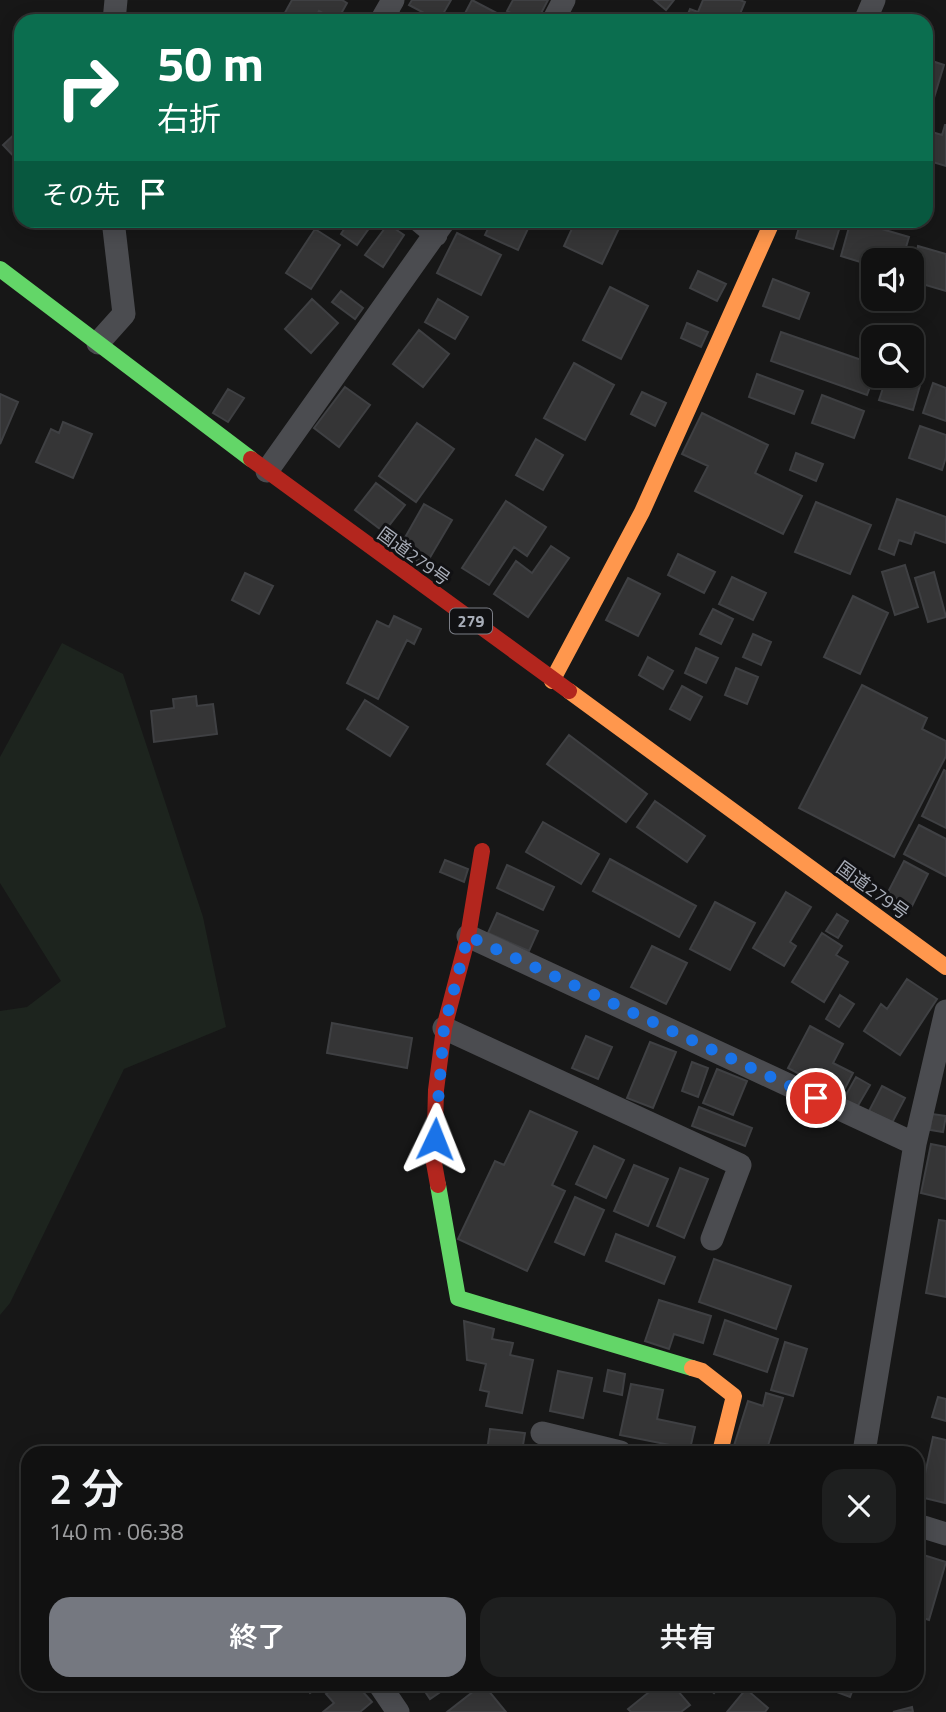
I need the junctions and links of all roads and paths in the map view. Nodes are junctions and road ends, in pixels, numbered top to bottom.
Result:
1 (114, 228) edge
2 (441, 228) edge
3 (769, 228) edge
4 (0, 269) edge
5 (98, 343) junction
6 (267, 471) junction
7 (552, 681) junction
8 (482, 851) dead end
9 (468, 936) junction
10 (946, 967) edge
11 (946, 1011) edge
12 (444, 1028) junction
13 (915, 1144) junction
14 (712, 1239) dead end
15 (542, 1433) dead end
16 (595, 1446) edge
17 (722, 1446) edge
18 (865, 1446) edge
19 (924, 1527) edge
20 (946, 1534) edge
21 (384, 1691) edge
22 (398, 1712) edge

1 - 5 street
2 - 6 street
3 - 7 main road
4 - 5 main road, 国道279号 / 279
5 - 6 main road, 国道279号 / 279
6 - 7 main road, 国道279号 / 279
7 - 10 main road, 国道279号 / 279
8 - 9 main road
9 - 12 main road
9 - 13 street
11 - 13 street
12 - 14 street
12 - 17 main road
13 - 18 street
15 - 16 street
19 - 20 street
21 - 22 street

